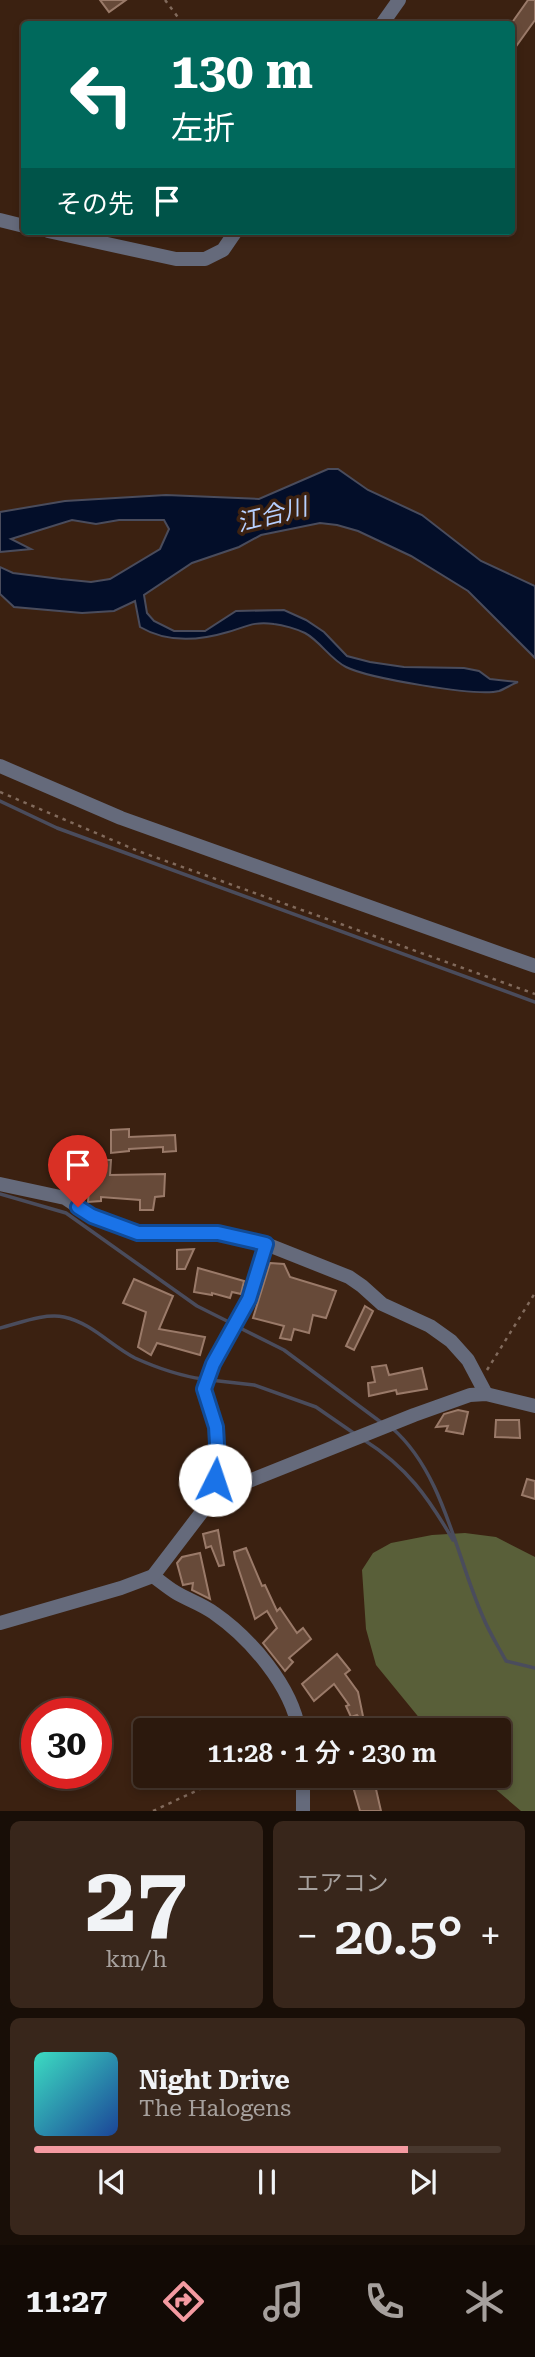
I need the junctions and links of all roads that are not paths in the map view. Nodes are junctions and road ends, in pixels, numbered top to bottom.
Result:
1 (399, 0) edge
2 (384, 21) edge
3 (0, 220) edge
4 (21, 225) edge
5 (66, 235) edge
6 (233, 235) edge
7 (0, 765) edge
8 (535, 966) edge
9 (0, 1185) edge
10 (266, 1244) junction
11 (483, 1387) junction
12 (535, 1406) edge
13 (211, 1500) junction
14 (153, 1576) junction
15 (0, 1623) edge
16 (294, 1718) edge
17 (303, 1788) edge
18 (303, 1811) edge

1 - 2 street
3 - 4 street
5 - 6 street
7 - 8 street
9 - 10 street
10 - 11 street
10 - 13 street
11 - 12 street
11 - 13 street
13 - 14 street
14 - 15 street
14 - 16 street
17 - 18 street

